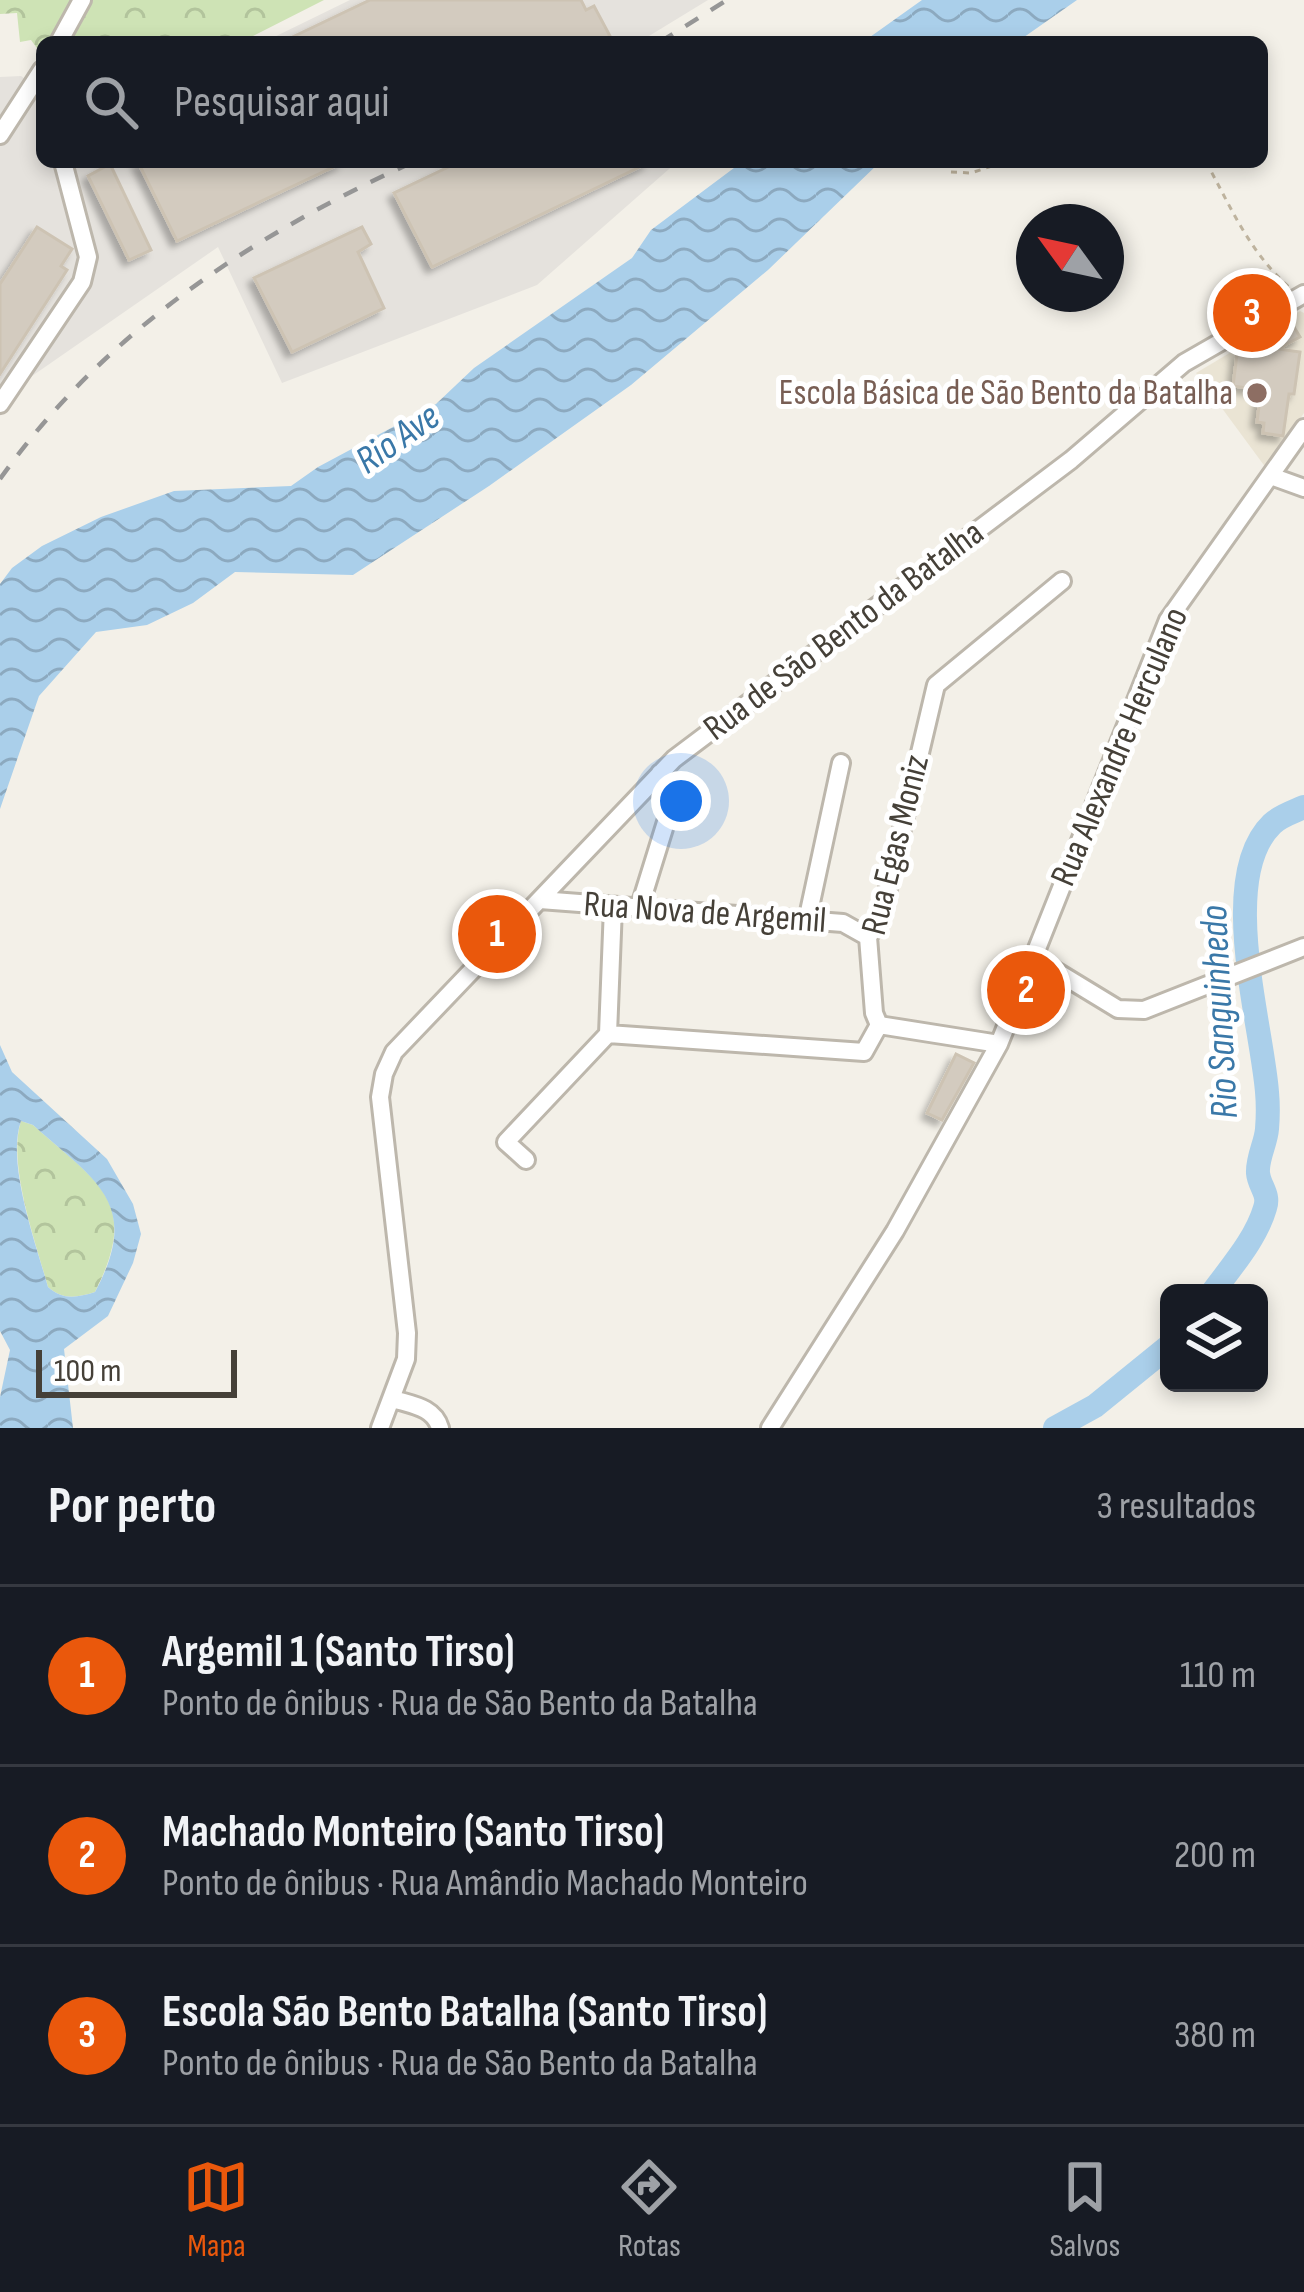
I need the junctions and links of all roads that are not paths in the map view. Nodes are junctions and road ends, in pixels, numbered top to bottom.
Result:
1 (82, 0) edge
2 (62, 36) edge
3 (36, 82) edge
4 (36, 83) edge
5 (0, 110) edge
6 (0, 135) edge
7 (65, 168) edge
8 (1302, 296) edge
9 (1, 400) edge
10 (1304, 428) edge
11 (1271, 476) junction
12 (1304, 488) edge
13 (1062, 581) dead end
14 (841, 764) dead end
15 (660, 772) junction
16 (540, 900) junction
17 (614, 907) junction
18 (639, 908) junction
19 (807, 921) junction
20 (868, 937) junction
21 (1304, 947) edge
22 (1031, 956) junction
23 (879, 1024) junction
24 (608, 1034) junction
25 (999, 1044) junction
26 (526, 1160) dead end
27 (393, 1399) junction
28 (380, 1428) edge
29 (440, 1428) edge
30 (770, 1428) edge

1 - 2 street
3 - 5 street
4 - 6 street
7 - 9 street
8 - 15 street, Rua de São Bento da Batalha
10 - 11 street, Rua Alexandre Herculano
11 - 12 street
11 - 22 street, Rua Alexandre Herculano
13 - 20 street, Rua Egas Moniz
14 - 19 street
15 - 16 street, Rua de São Bento da Batalha
15 - 18 street
16 - 17 street, Rua Nova de Argemil
16 - 27 street, Rua de São Bento da Batalha
17 - 18 street, Rua Nova de Argemil
17 - 24 street
18 - 19 street, Rua Nova de Argemil
19 - 20 street, Rua Nova de Argemil
20 - 23 street, Rua Egas Moniz
21 - 22 street
22 - 25 street, Rua Alexandre Herculano
23 - 24 street
23 - 25 street
24 - 26 street
25 - 30 street, Rua Alexandre Herculano
27 - 28 street, Rua de São Bento da Batalha
27 - 29 street

